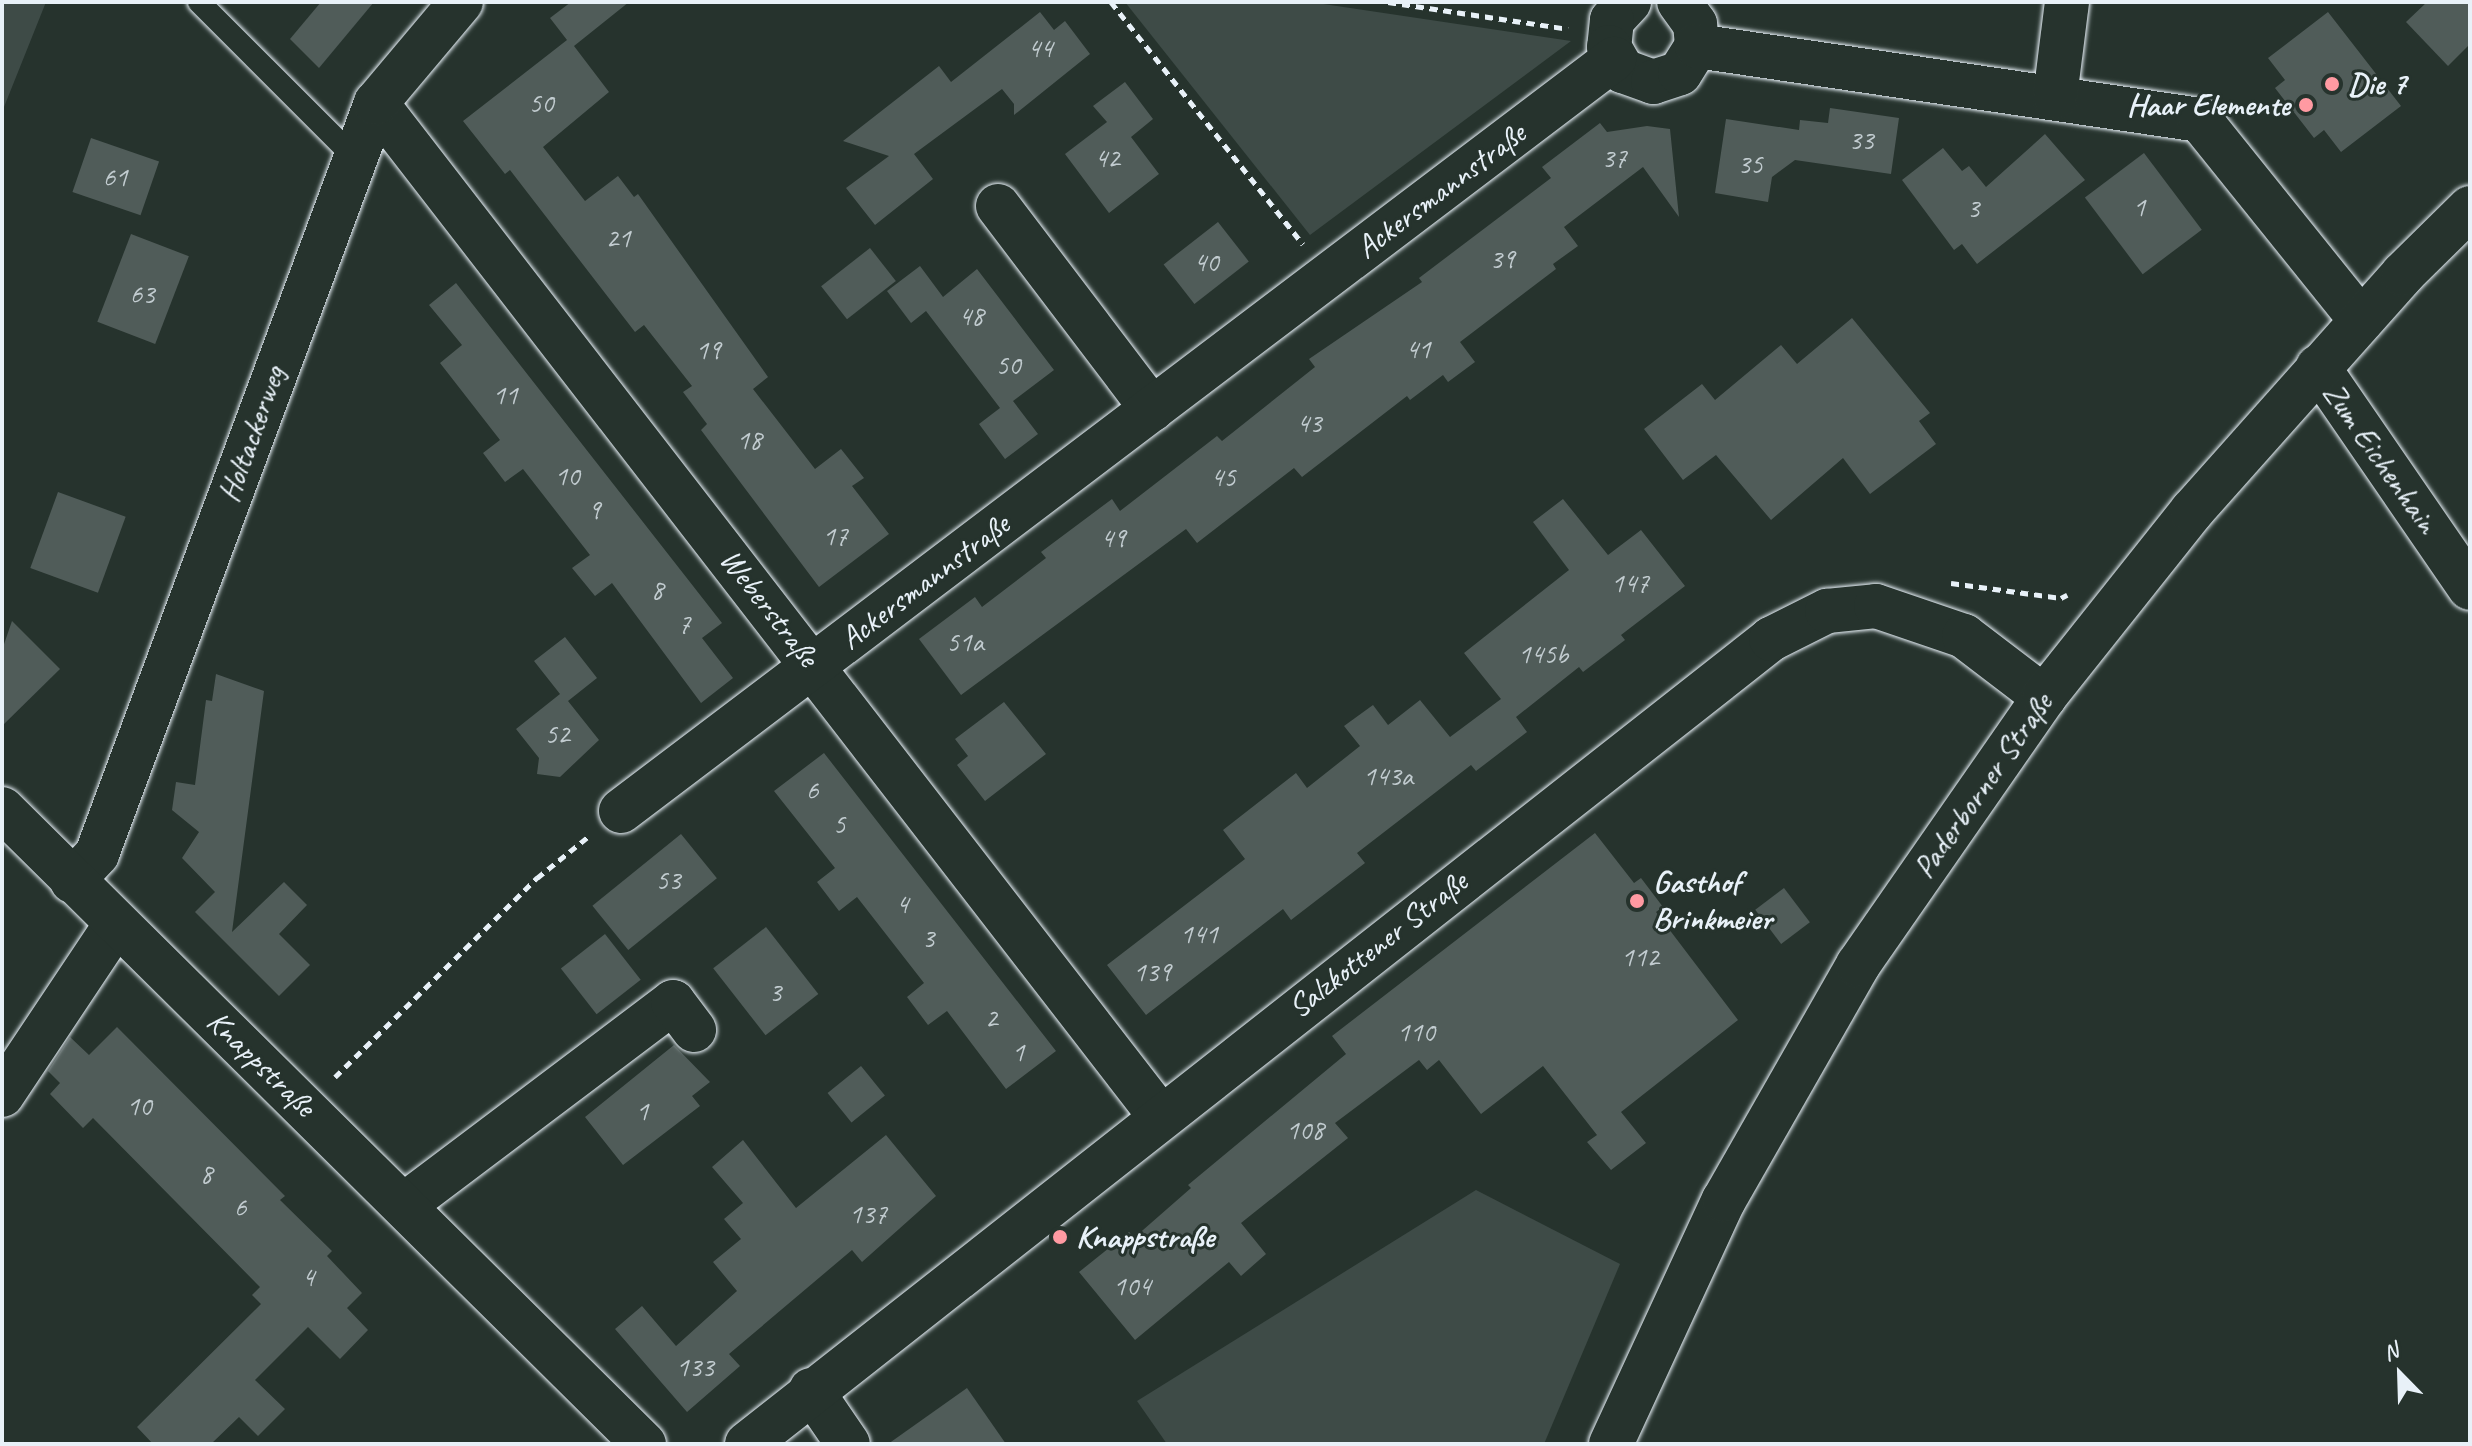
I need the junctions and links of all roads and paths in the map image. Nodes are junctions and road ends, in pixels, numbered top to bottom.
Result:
1 (199, 2) edge
2 (461, 2) edge
3 (1111, 2) edge
4 (1388, 2) edge
5 (1679, 2) edge
6 (2067, 2) edge
7 (1618, 20) edge
8 (1697, 46) junction
9 (2055, 97) junction
10 (376, 103) junction
11 (354, 157) junction
12 (998, 206) dead end
13 (2470, 208) edge
14 (1328, 276) junction
15 (2361, 320) junction
16 (2318, 367) junction
17 (1152, 409) junction
18 (2470, 588) edge
19 (814, 666) junction
20 (2044, 697) junction
21 (2, 809) edge
22 (621, 811) joint
23 (72, 881) junction
24 (116, 924) junction
25 (694, 1030) dead end
26 (2, 1095) edge
27 (305, 1107) junction
28 (1160, 1116) junction
29 (404, 1205) junction
30 (811, 1390) junction
31 (644, 1444) edge
32 (747, 1444) edge
33 (848, 1444) edge
34 (1611, 1444) edge

1 - 11 lane
2 - 10 street, Holtackerweg
3 - 14 path
4 - 7 path
5 - 8 street
6 - 9 street
7 - 8 street
7 - 14 street, Ackersmannstraße
8 - 9 street
9 - 15 street
10 - 11 street, Holtackerweg
10 - 19 street, Weberstraße
11 - 23 street, Holtackerweg
12 - 17 street
13 - 15 street, Paderborner Straße
14 - 17 street, Ackersmannstraße
15 - 16 street, Paderborner Straße
16 - 18 street, Zum Eichenhain
16 - 20 street, Paderborner Straße
17 - 19 street, Ackersmannstraße
19 - 22 street, Ackersmannstraße
19 - 28 street, Weberstraße
20 - 28 street, Salzkottener Straße
20 - 34 street, Paderborner Straße
21 - 23 street, Knappstraße
22 - 27 path
23 - 24 street, Knappstraße
24 - 26 street
24 - 27 street, Knappstraße
25 - 29 street
27 - 29 street, Knappstraße
28 - 30 street, Salzkottener Straße
29 - 31 street, Knappstraße
30 - 32 street, Salzkottener Straße
30 - 33 street

